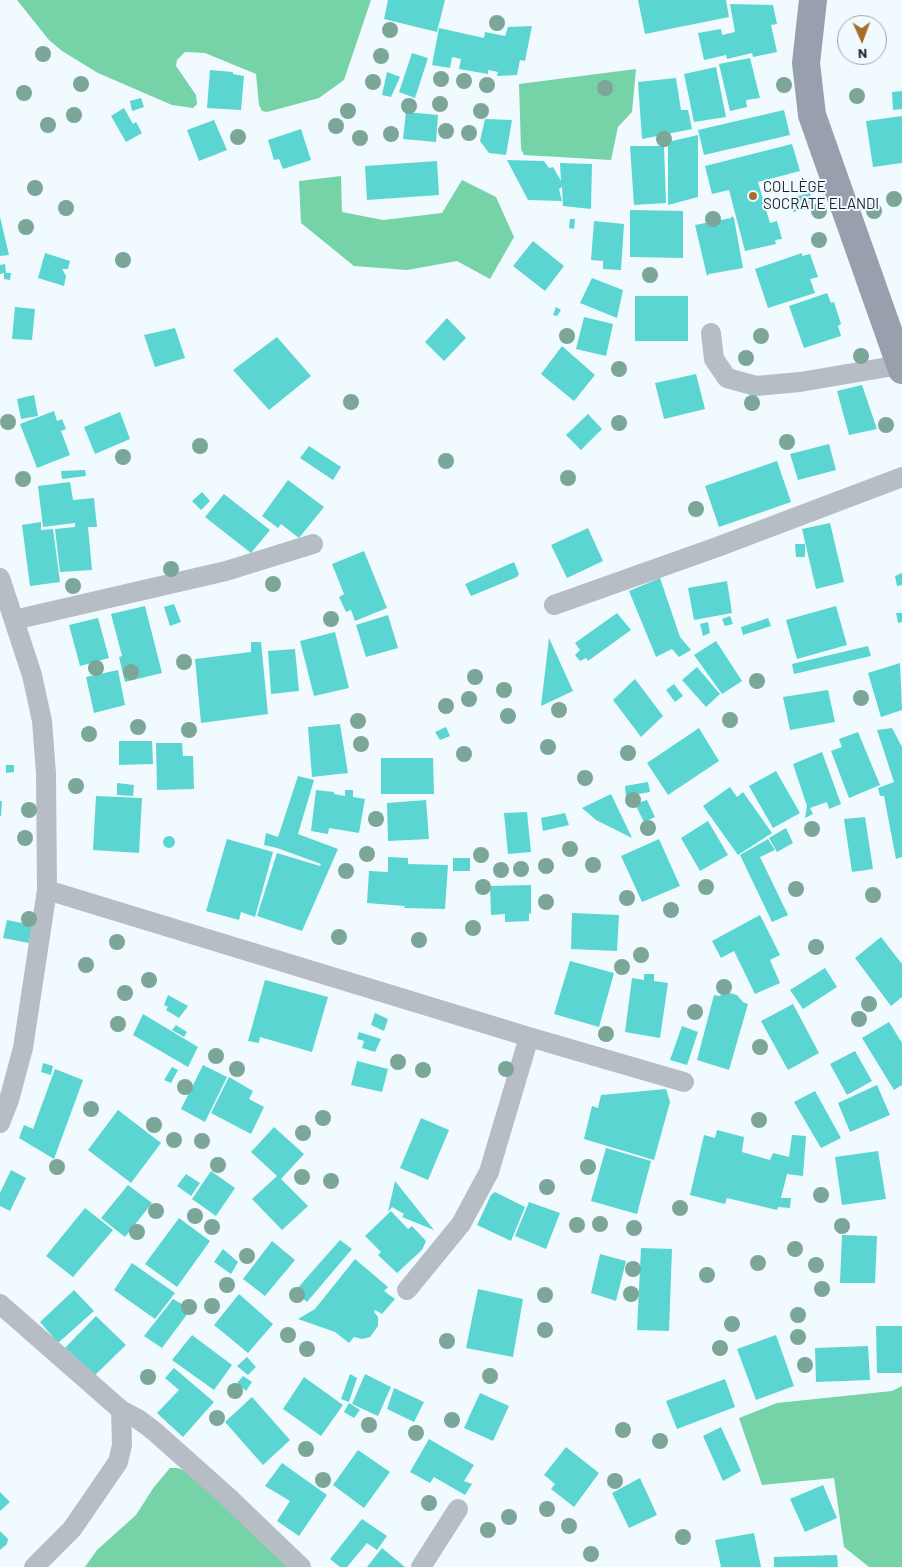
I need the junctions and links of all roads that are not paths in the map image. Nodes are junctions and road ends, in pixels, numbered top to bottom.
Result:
1 (813, 0) edge
2 (711, 332) dead end
3 (901, 368) edge
4 (902, 477) edge
5 (313, 544) dead end
6 (0, 578) edge
7 (554, 605) dead end
8 (14, 620) junction
9 (47, 890) junction
10 (529, 1037) junction
11 (684, 1082) dead end
12 (0, 1122) edge
13 (407, 1290) dead end
14 (0, 1304) edge
15 (121, 1410) junction
16 (458, 1509) dead end
17 (34, 1567) edge
18 (301, 1567) edge
19 (421, 1567) edge

1 - 3 main road
2 - 3 street
4 - 7 street
5 - 8 street
6 - 8 street
8 - 9 street
9 - 10 street
9 - 12 street
10 - 11 street
10 - 13 street
14 - 15 street
15 - 17 street
15 - 18 street
16 - 19 street

